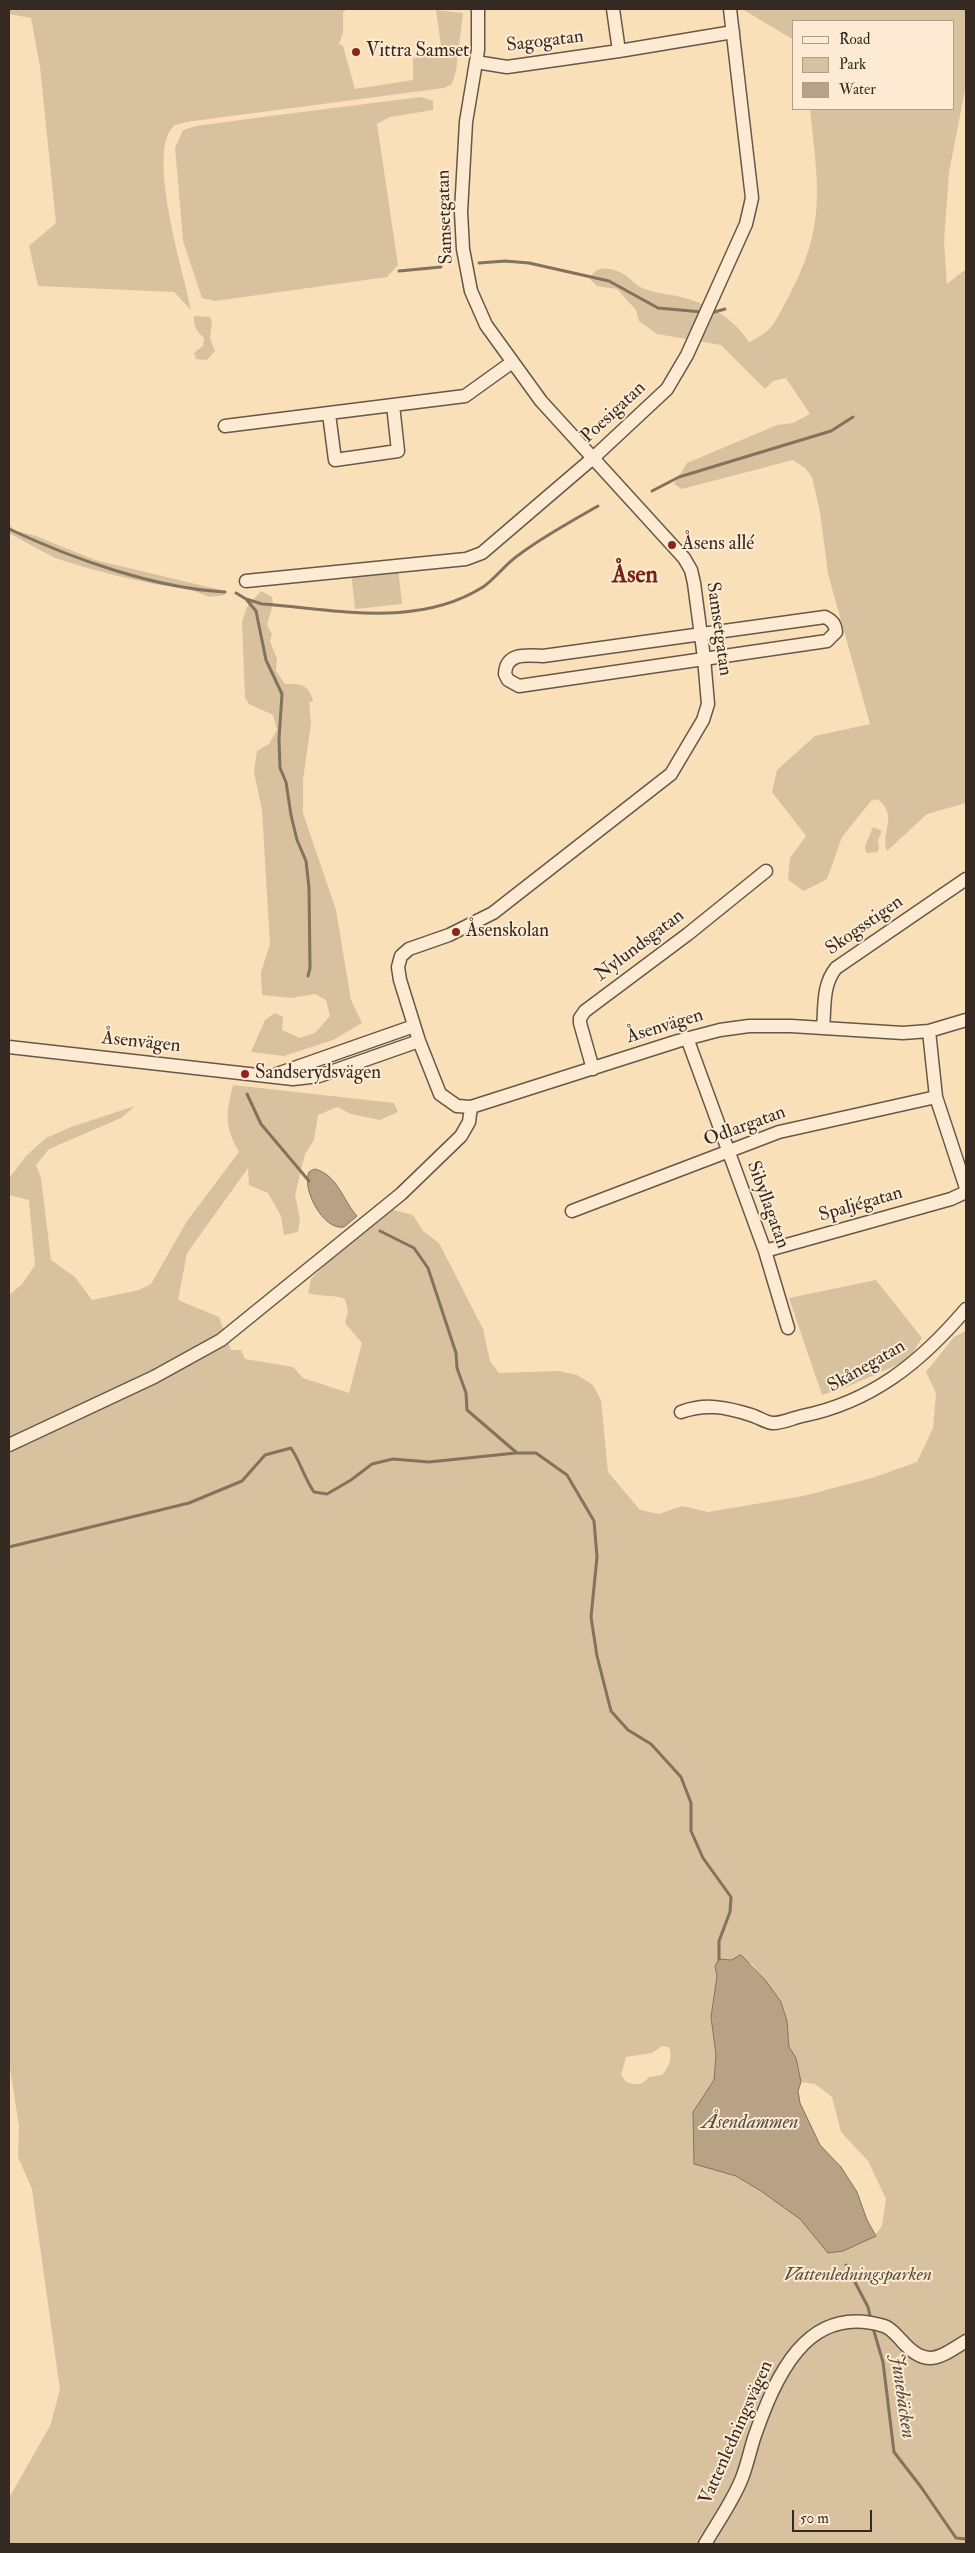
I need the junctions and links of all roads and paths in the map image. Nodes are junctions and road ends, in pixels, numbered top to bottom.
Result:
1 (478, 9) edge
2 (613, 9) edge
3 (730, 9) edge
4 (733, 32) junction
5 (619, 51) junction
6 (476, 62) junction
7 (511, 363) junction
8 (393, 405) junction
9 (329, 414) junction
10 (225, 426) dead end
11 (593, 458) junction
12 (246, 581) dead end
13 (701, 633) junction
14 (704, 658) junction
15 (766, 872) dead end
16 (966, 879) edge
17 (966, 1020) edge
18 (414, 1026) junction
19 (823, 1028) junction
20 (929, 1031) junction
21 (687, 1038) junction
22 (419, 1041) junction
23 (9, 1047) edge
24 (593, 1069) junction
25 (269, 1076) junction
26 (936, 1097) junction
27 (471, 1107) junction
28 (728, 1153) junction
29 (966, 1188) edge
30 (966, 1192) edge
31 (572, 1211) dead end
32 (765, 1252) junction
33 (966, 1309) edge
34 (788, 1328) dead end
35 (681, 1412) dead end
36 (9, 1445) edge
37 (966, 2342) edge
38 (705, 2544) edge

1 - 6 street, Samsetgatan
2 - 5 street
3 - 4 street, Poesigatan
4 - 5 street, Sagogatan
4 - 11 street, Poesigatan
5 - 6 street, Sagogatan
6 - 7 street, Samsetgatan
7 - 8 street
7 - 11 street, Samsetgatan
8 - 9 street
8 - 9 street
9 - 10 street
11 - 12 street, Poesigatan
11 - 13 street, Samsetgatan
13 - 14 street, Samsetgatan
13 - 14 street
13 - 14 street
14 - 18 street, Samsetgatan
15 - 24 street, Nylundsgatan
16 - 19 street, Skogsstigen
17 - 20 street, Åsenvägen
18 - 22 street
18 - 25 street, Åsenvägen
19 - 20 street, Åsenvägen
19 - 21 street, Åsenvägen
20 - 26 street
21 - 24 street, Åsenvägen
21 - 28 street, Sibyllagatan
22 - 25 street, Åsenvägen
22 - 27 street
23 - 25 street, Åsenvägen
24 - 27 street, Åsenvägen
26 - 28 street, Odlargatan
26 - 29 street
27 - 36 street
28 - 31 street, Odlargatan
28 - 32 street, Sibyllagatan
30 - 32 street, Spaljégatan
32 - 34 street, Sibyllagatan
33 - 35 street, Skånegatan
37 - 38 street, Vattenledningsvägen

